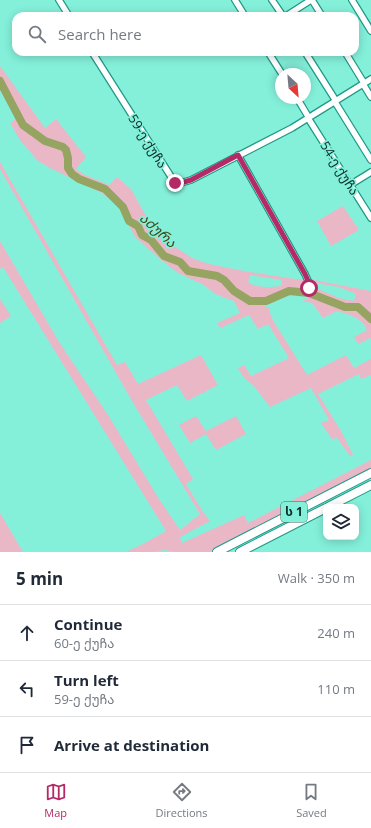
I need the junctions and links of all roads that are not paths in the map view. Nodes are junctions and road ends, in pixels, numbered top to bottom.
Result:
1 (59, 0) edge
2 (235, 0) edge
3 (272, 0) edge
4 (312, 0) edge
5 (352, 0) edge
6 (67, 12) edge
7 (242, 12) edge
8 (280, 12) edge
9 (292, 12) edge
10 (320, 12) edge
11 (371, 31) edge
12 (95, 56) edge
13 (271, 56) edge
14 (307, 56) edge
15 (347, 56) edge
16 (278, 68) edge
17 (371, 79) edge
18 (364, 83) junction
19 (371, 97) edge
20 (335, 101) junction
21 (301, 104) edge
22 (309, 118) junction
23 (238, 155) junction
24 (371, 160) edge
25 (371, 172) edge
26 (350, 185) junction
27 (371, 218) edge
28 (309, 288) dead end
29 (371, 473) edge
30 (371, 485) edge
31 (333, 504) edge
32 (323, 509) edge
33 (217, 552) edge
34 (240, 552) edge

1 - 6 street
2 - 7 street
3 - 8 street
4 - 9 street
4 - 10 street
5 - 11 street
12 - 23 street, 59-ე ქუჩა
13 - 16 street
14 - 20 street
15 - 18 street
17 - 18 street, 59-ე ქუჩა
18 - 19 street
18 - 20 street, 59-ე ქუჩა
20 - 22 street, 59-ე ქუჩა
20 - 24 street
21 - 22 street, 54-ე ქუჩა
22 - 23 street, 59-ე ქუჩა
22 - 26 street, 54-ე ქუჩა
23 - 28 street
25 - 26 street
26 - 27 street, 54-ე ქუჩა
29 - 33 highway, ს 1
30 - 31 highway, ს 1
32 - 34 highway, ს 1

